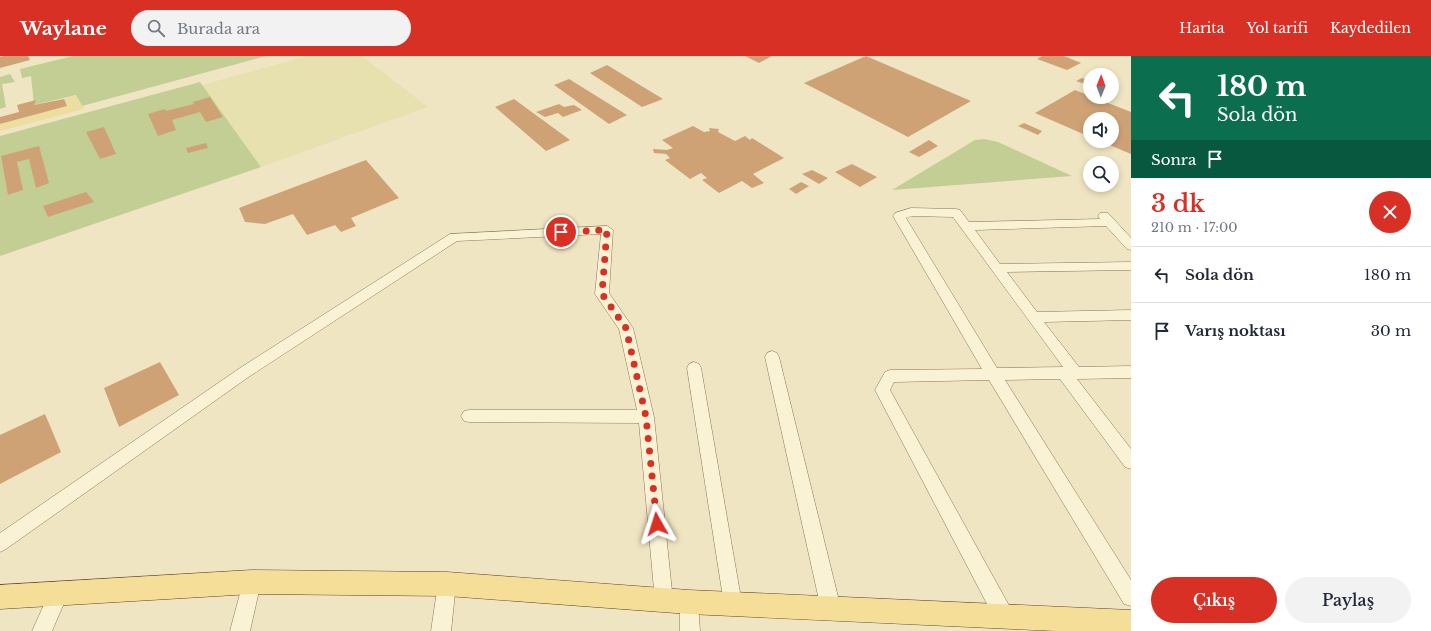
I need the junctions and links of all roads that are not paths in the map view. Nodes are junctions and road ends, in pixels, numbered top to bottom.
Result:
1 (966, 226) junction
2 (1131, 246) edge
3 (1131, 266) edge
4 (997, 268) junction
5 (1131, 315) edge
6 (1034, 317) junction
7 (772, 357) dead end
8 (694, 368) dead end
9 (1131, 372) edge
10 (1070, 373) junction
11 (993, 374) junction
12 (469, 416) dead end
13 (646, 417) junction
14 (1131, 462) edge
15 (0, 543) edge
16 (252, 582) junction
17 (447, 584) junction
18 (59, 594) junction
19 (0, 597) edge
20 (1131, 597) edge
21 (664, 601) junction
22 (689, 602) junction
23 (733, 604) junction
24 (831, 609) junction
25 (1013, 621) edge
26 (1131, 622) edge
27 (42, 631) edge
28 (240, 631) edge
29 (441, 631) edge
30 (690, 631) edge

1 - 2 street
1 - 4 street
1 - 11 street
3 - 4 street
4 - 6 street
5 - 6 street
6 - 10 street
7 - 24 street
8 - 23 street
9 - 10 street
10 - 11 street
10 - 14 street
11 - 20 street
11 - 25 street
12 - 13 street
13 - 15 street
13 - 21 street
16 - 17 main road
16 - 18 main road
16 - 28 street
17 - 21 main road
17 - 29 street
18 - 19 main road
18 - 27 street
21 - 22 main road
22 - 23 main road
22 - 30 street
23 - 24 main road
24 - 25 main road
25 - 26 main road

